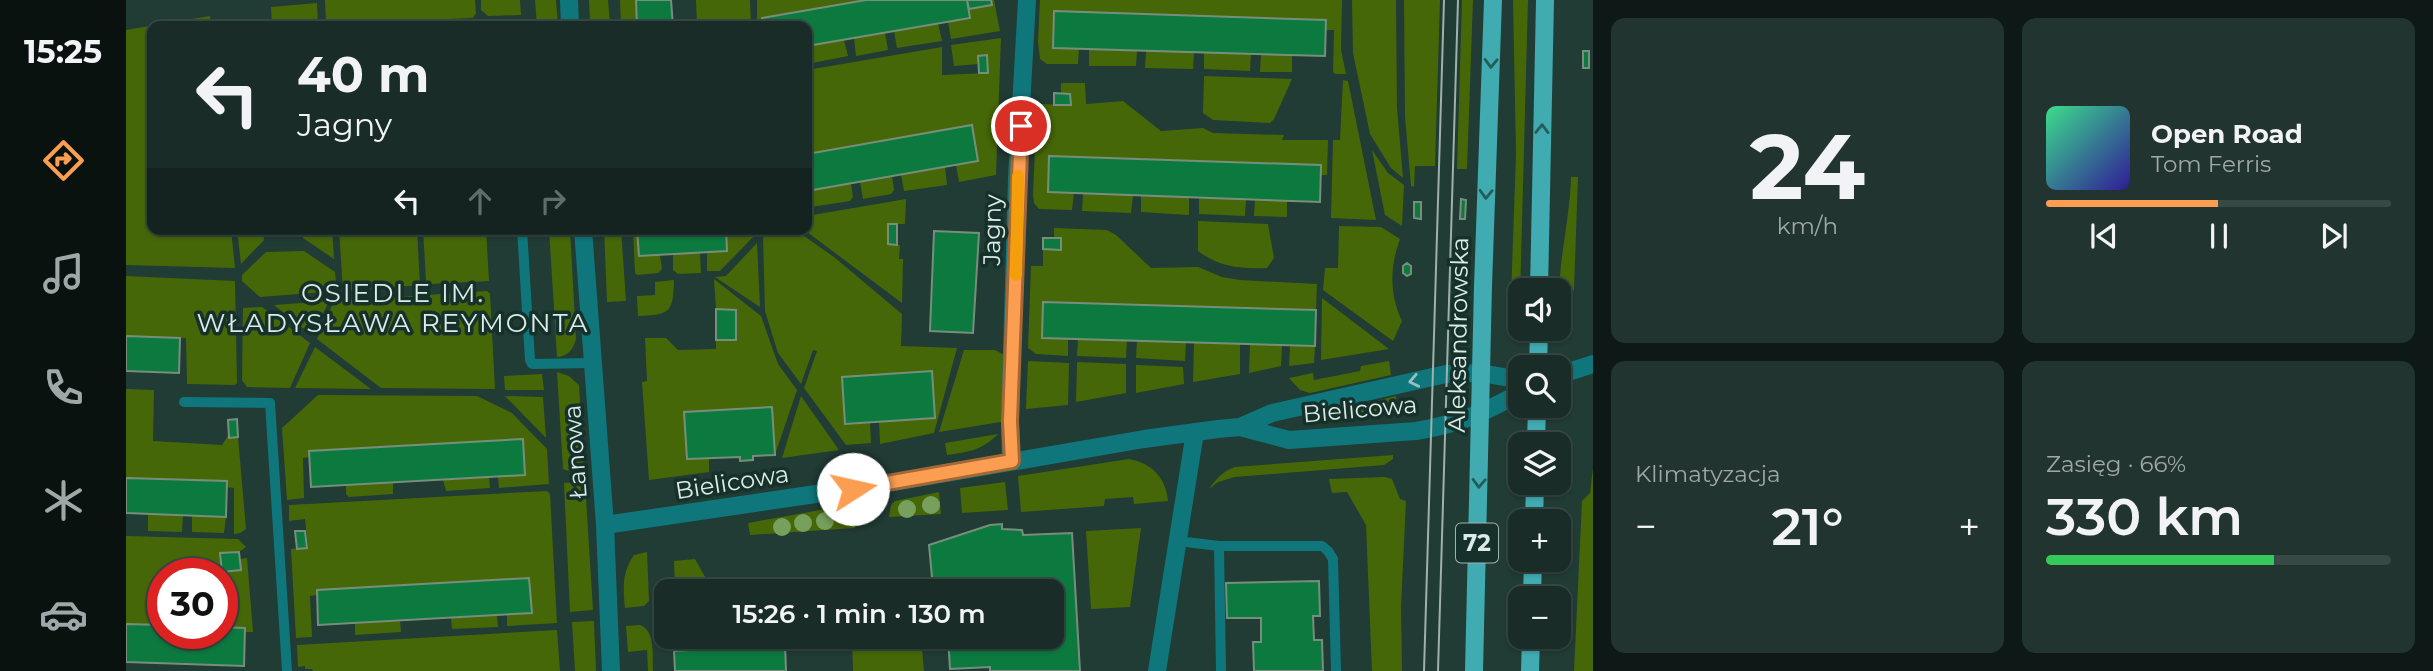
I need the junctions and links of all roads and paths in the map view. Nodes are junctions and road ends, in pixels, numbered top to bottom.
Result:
1 (569, 0) edge
2 (1027, 0) edge
3 (1493, 0) edge
4 (1545, 0) edge
5 (570, 21) edge
6 (522, 235) edge
7 (583, 235) edge
8 (1539, 278) edge
9 (593, 363) junction
10 (1593, 364) edge
11 (1571, 370) edge
12 (1481, 373) junction
13 (1508, 378) edge
14 (1508, 399) edge
15 (184, 402) dead end
16 (1480, 415) junction
17 (1240, 427) junction
18 (1195, 432) junction
19 (1012, 461) junction
20 (605, 525) junction
21 (1178, 541) junction
22 (1219, 546) junction
23 (1531, 649) edge
24 (287, 671) edge
25 (611, 671) edge
26 (1157, 671) edge
27 (1221, 671) edge
28 (1336, 671) edge
29 (1474, 671) edge
30 (1530, 671) edge

1 - 5 street
2 - 19 street, Jagny
3 -> 12 main road, Aleksandrowska / 72
8 -> 4 main road
6 - 9 lane
7 - 9 street, Łanowa
9 - 20 street, Łanowa
10 - 11 street
12 - 13 street, Bielicowa
12 - 16 main road, Aleksandrowska / 72
12 -> 17 street, Bielicowa
14 - 16 street, Bielicowa
15 - 24 lane
16 - 17 street, Bielicowa
16 -> 29 main road, Aleksandrowska / 72
17 - 18 street, Bielicowa
18 - 19 street, Bielicowa
18 - 21 street
19 - 20 street, Bielicowa
20 - 25 street, Łanowa
21 - 22 lane
21 - 26 street
22 - 27 lane
22 - 28 lane
23 - 30 main road

